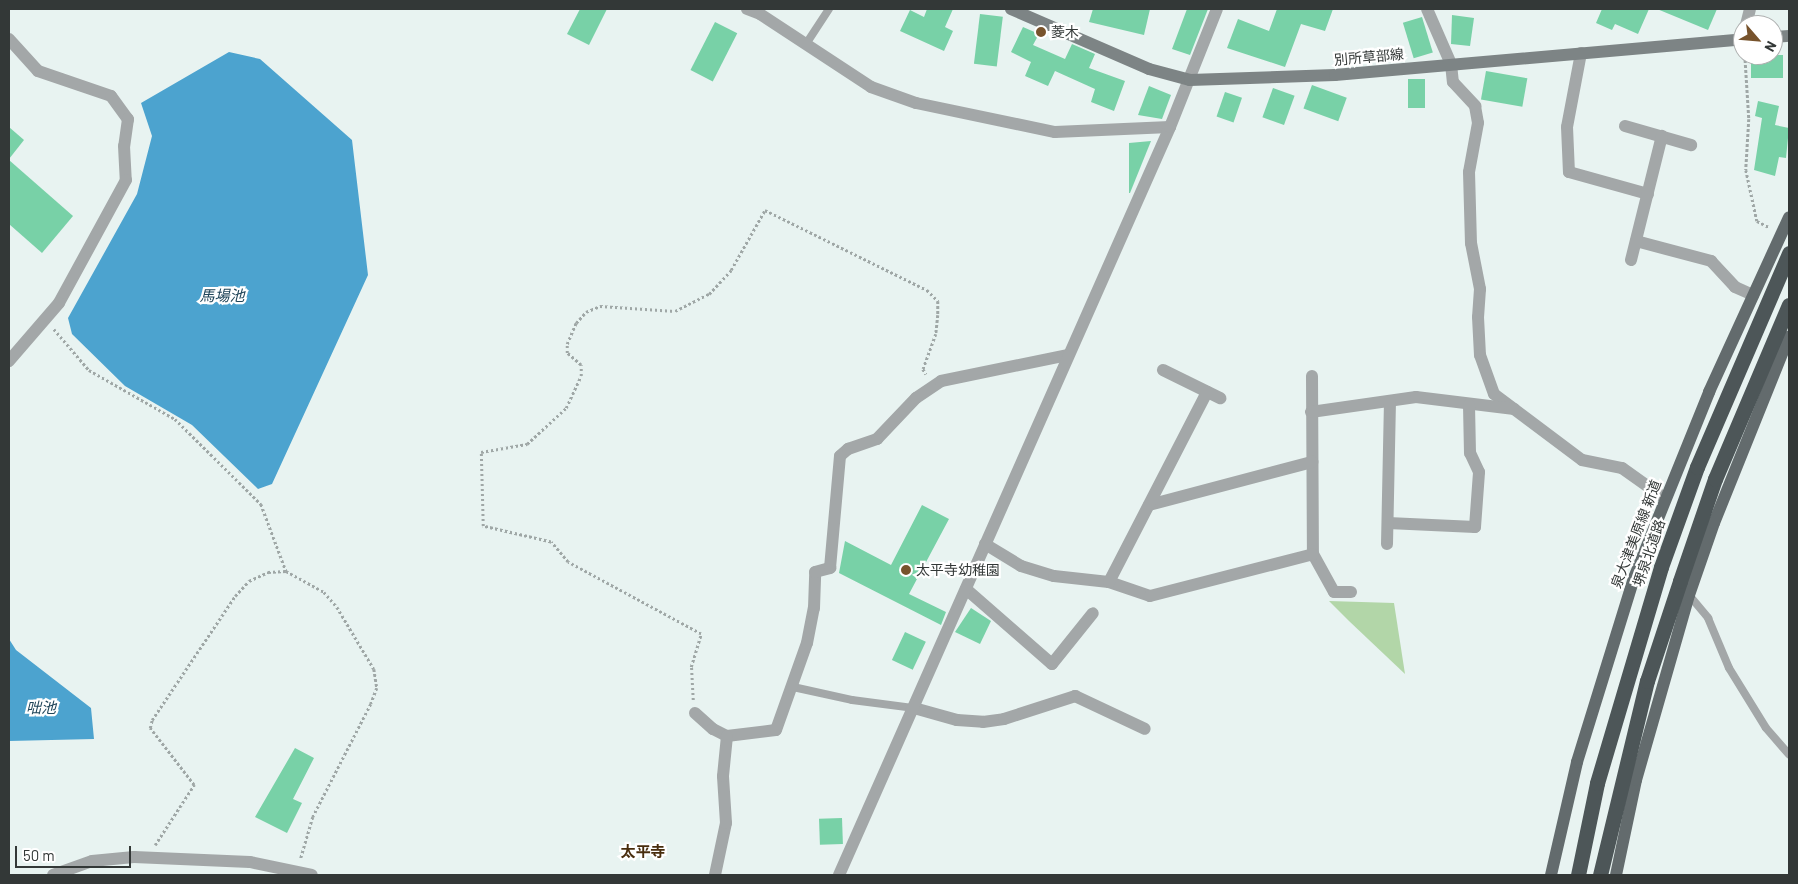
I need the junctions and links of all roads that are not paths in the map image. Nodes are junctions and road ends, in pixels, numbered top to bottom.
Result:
1 (747, 9) edge
2 (829, 9) edge
3 (1011, 9) edge
4 (1217, 9) edge
5 (1427, 9) edge
6 (9, 39) edge
7 (1733, 40) edge
8 (806, 44) junction
9 (1581, 53) junction
10 (1452, 64) junction
11 (1190, 80) junction
12 (1625, 126) dead end
13 (1170, 128) junction
14 (1662, 136) junction
15 (1691, 145) dead end
16 (1648, 194) junction
17 (1789, 217) edge
18 (1636, 241) junction
19 (1789, 253) edge
20 (1632, 260) dead end
21 (1753, 295) junction
22 (1789, 305) edge
23 (1789, 336) edge
24 (1068, 355) junction
25 (9, 361) edge
26 (1163, 370) dead end
27 (1312, 376) dead end
28 (1207, 392) junction
29 (1220, 398) dead end
30 (1390, 401) junction
31 (1469, 405) junction
32 (1514, 409) junction
33 (1311, 412) junction
34 (1312, 462) junction
35 (1664, 498) junction
36 (1149, 505) junction
37 (1388, 523) junction
38 (985, 544) junction
39 (1387, 544) dead end
40 (1313, 554) junction
41 (1110, 582) junction
42 (966, 589) junction
43 (1351, 592) dead end
44 (1689, 595) junction
45 (1093, 613) dead end
46 (793, 687) junction
47 (914, 708) junction
48 (695, 713) road end
49 (1145, 729) dead end
50 (728, 736) junction
51 (1789, 754) edge
52 (302, 874) edge
53 (53, 875) edge
54 (715, 875) edge
55 (839, 875) edge
56 (1551, 875) edge
57 (1578, 875) edge
58 (1600, 875) edge
59 (1616, 875) edge

1 - 8 street
2 - 8 lane
3 - 11 main road, 別所草部線
4 - 11 street
5 - 10 street
6 - 25 street
7 - 9 main road, 別所草部線
8 - 13 street
9 - 10 main road, 別所草部線
9 - 16 street
10 - 11 main road, 別所草部線
10 - 32 street
11 - 13 street
12 - 14 street
13 - 24 street
14 - 15 street
14 - 16 street
16 - 18 street
17 - 21 main road, 泉大津美原線 新道
18 - 20 street
18 - 21 street
19 - 57 highway, 堺泉北道路
21 - 35 main road, 泉大津美原線 新道
22 - 58 highway
23 - 44 main road
24 - 38 street
24 - 46 street
26 - 28 street
27 - 33 street
28 - 29 street
28 - 36 street
30 - 31 street
30 - 33 street
30 - 37 street
31 - 32 street
31 - 37 street
32 - 35 street
33 - 34 street
34 - 36 street
34 - 40 street
35 - 56 main road, 泉大津美原線 新道
36 - 41 street
37 - 39 street
38 - 41 street
38 - 42 street
40 - 41 street
40 - 43 street
42 - 45 street
42 - 47 street
44 - 51 lane
44 - 59 main road
46 - 47 lane
46 - 50 street
47 - 49 street
47 - 55 street
48 - 50 street
50 - 54 street
52 - 53 street

